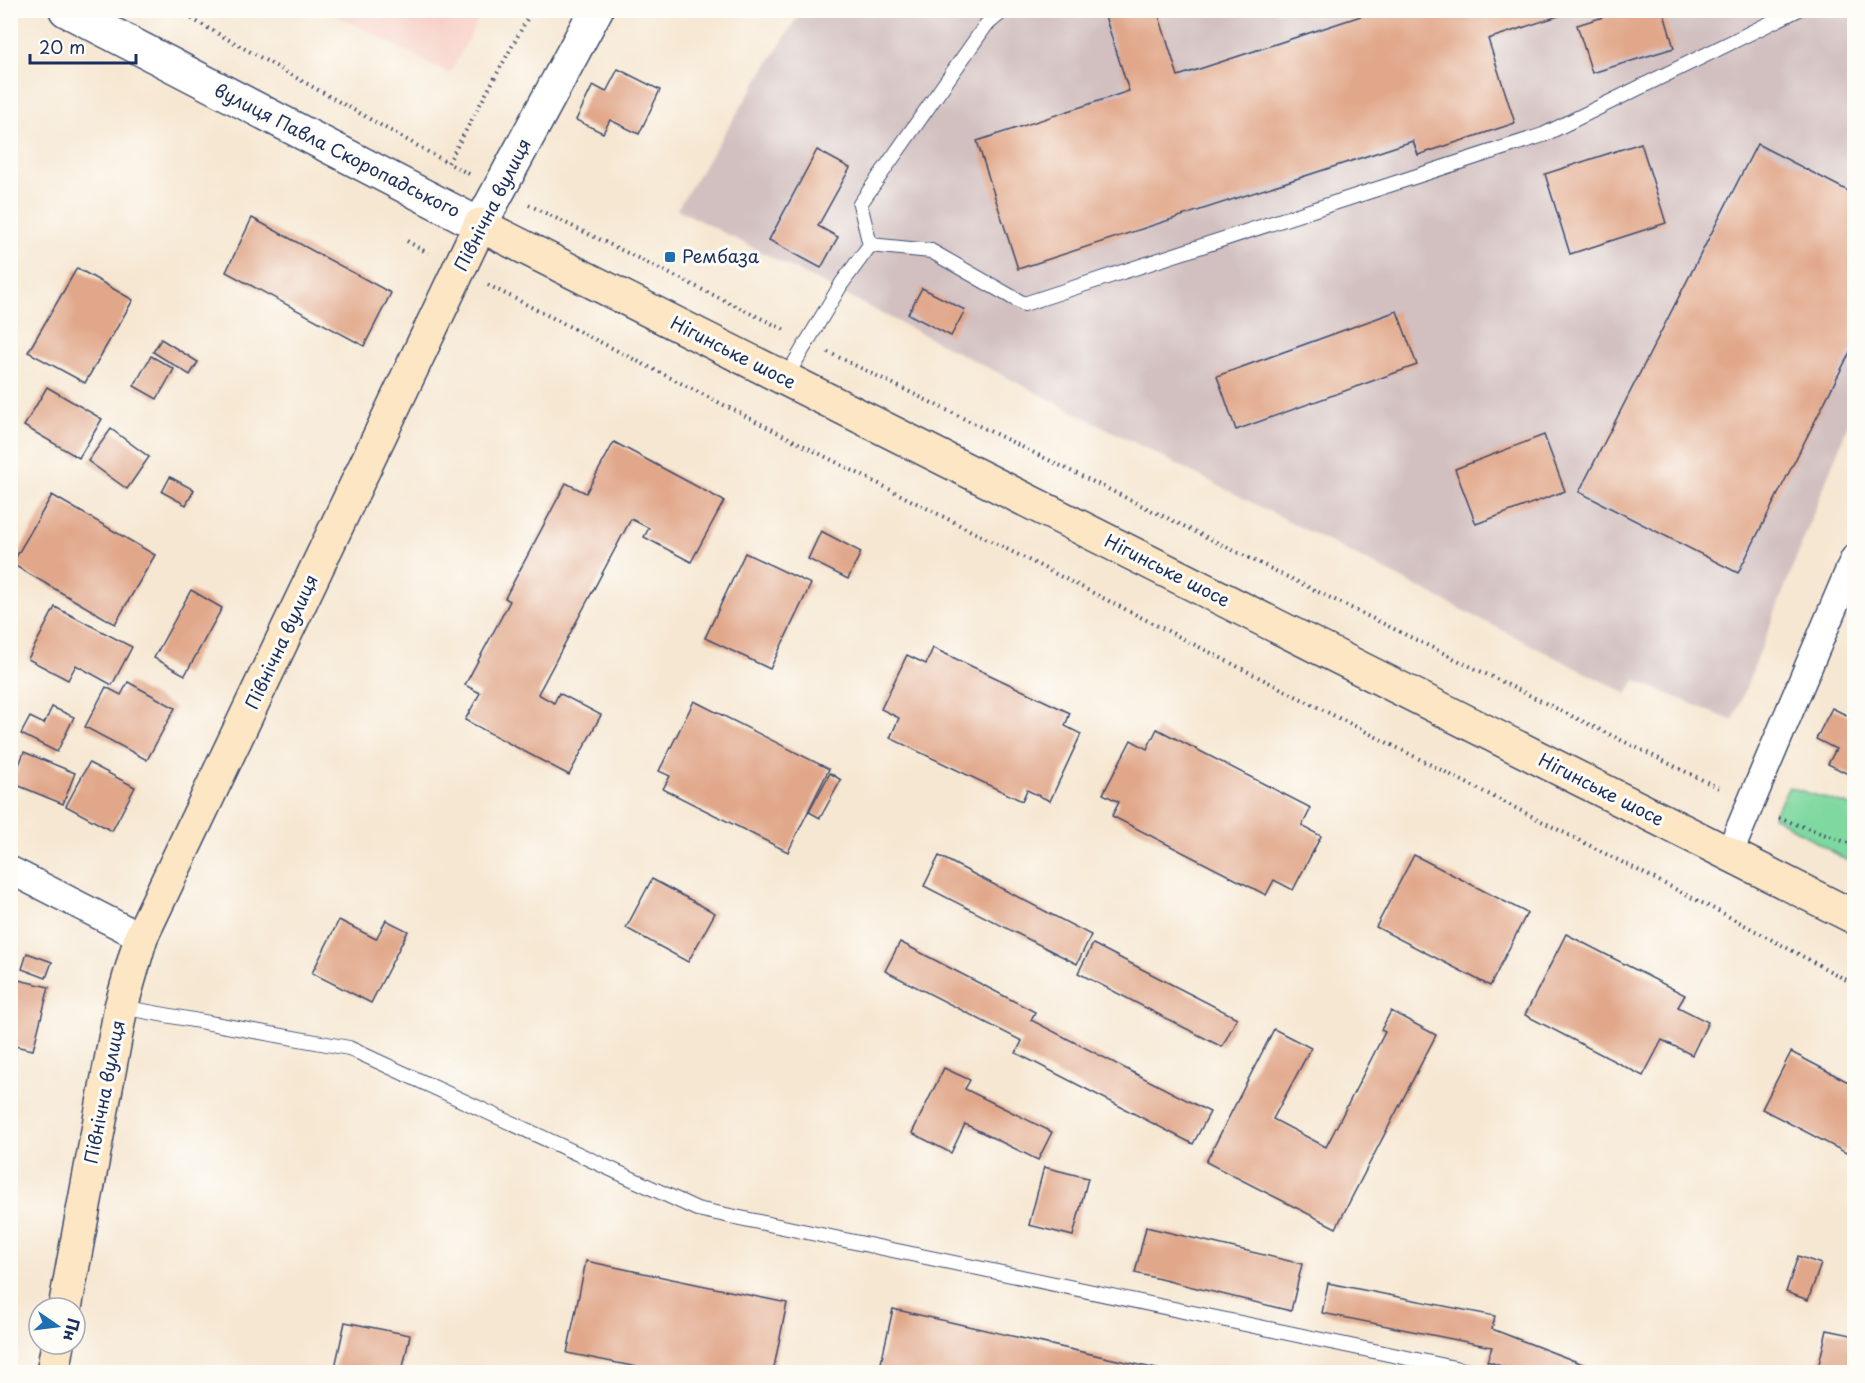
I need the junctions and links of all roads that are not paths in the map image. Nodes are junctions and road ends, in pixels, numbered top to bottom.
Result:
1 (66, 10) edge
2 (596, 10) edge
3 (1004, 10) edge
4 (1797, 10) edge
5 (480, 225) junction
6 (870, 245) junction
7 (785, 379) junction
8 (1854, 559) edge
9 (1729, 854) junction
10 (10, 870) edge
11 (1854, 917) edge
12 (141, 938) junction
13 (121, 1007) junction
14 (67, 1296) edge
15 (56, 1356) edge
16 (53, 1372) edge
17 (1474, 1372) edge

1 - 5 street, вулиця Павла Скоропадського
2 - 5 street, Північна вулиця
3 - 6 lane
4 - 6 lane
5 - 7 main road, Нігинське шосе
5 - 12 main road, Північна вулиця
6 - 7 lane
7 - 9 main road, Нігинське шосе
8 - 9 street
9 - 11 main road, Нігинське шосе
10 - 12 street
12 - 13 main road, Північна вулиця
13 - 14 main road, Північна вулиця
13 - 17 lane
15 - 16 main road

